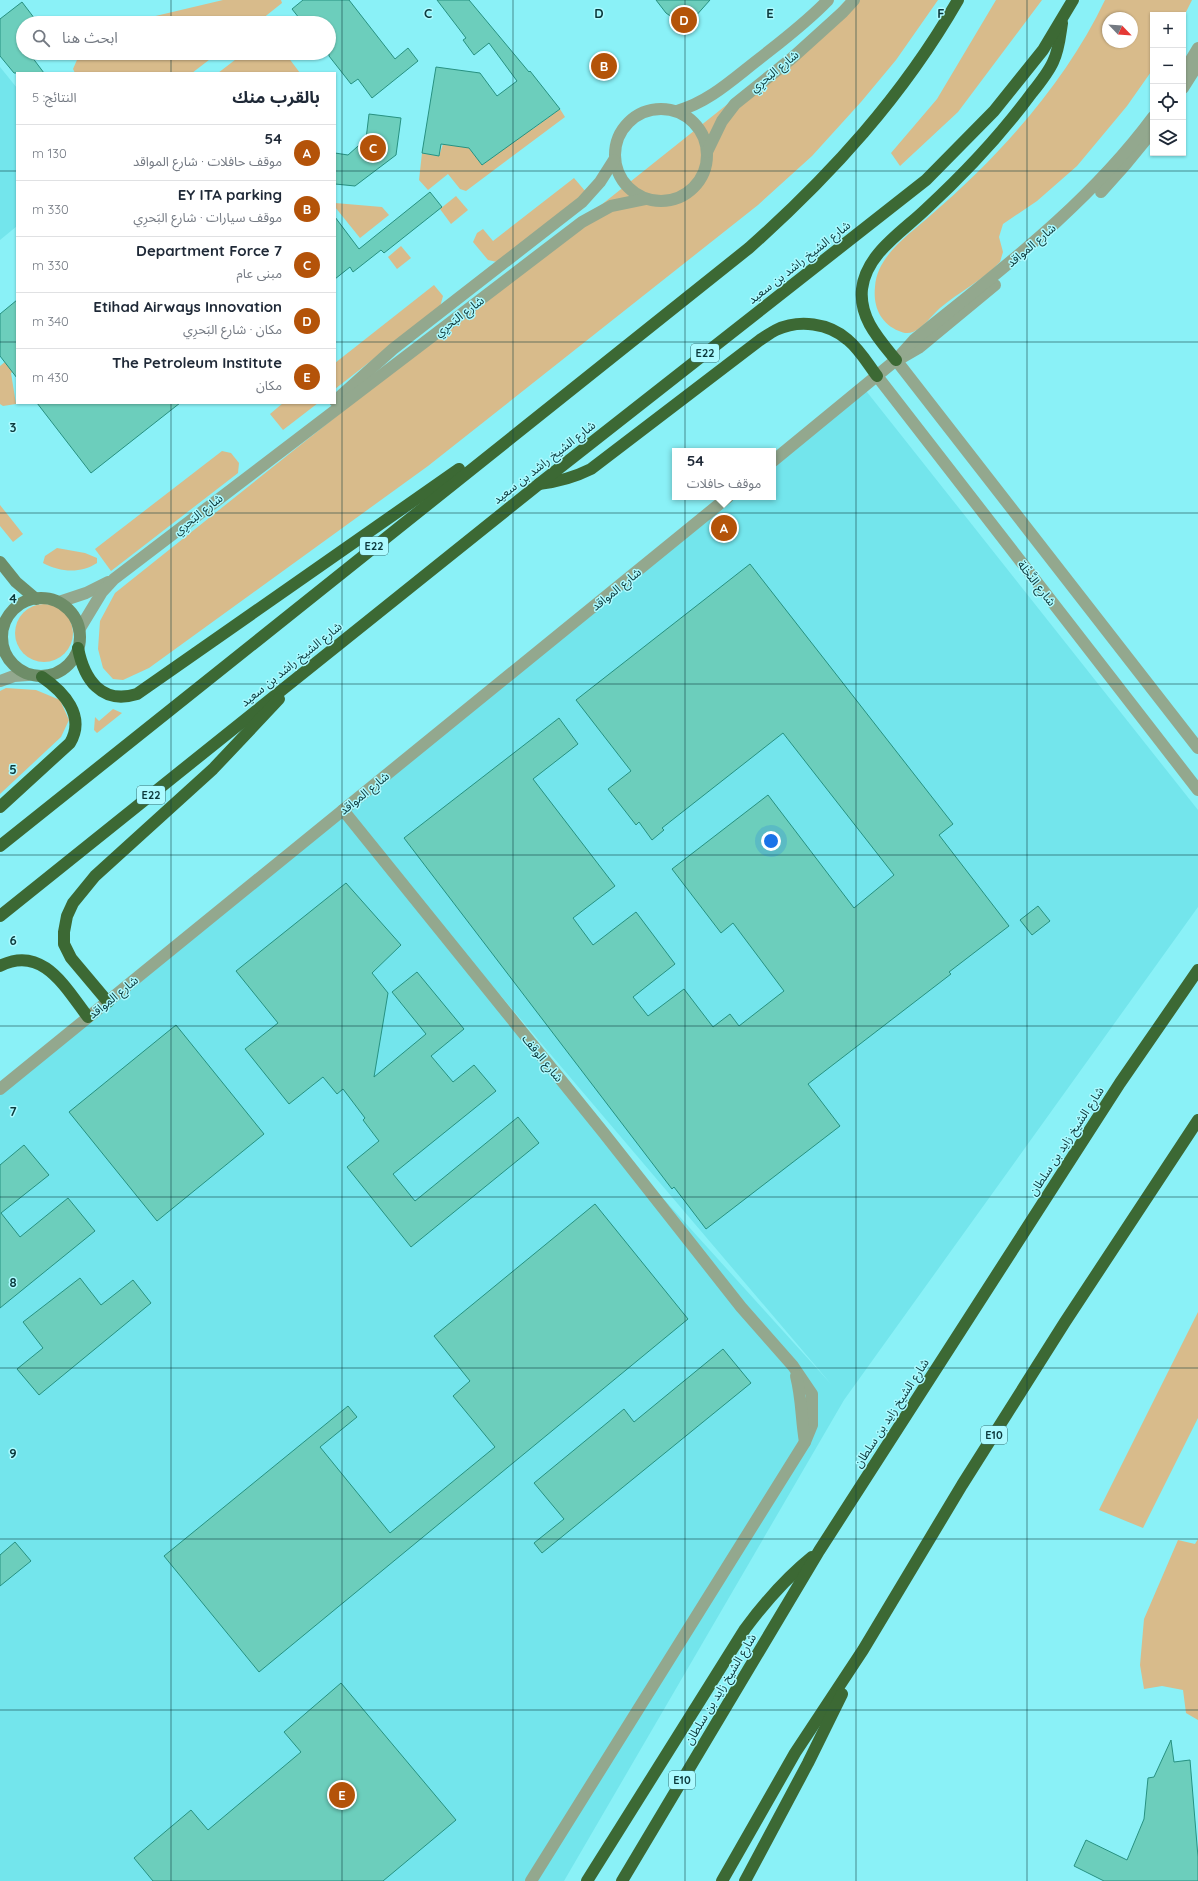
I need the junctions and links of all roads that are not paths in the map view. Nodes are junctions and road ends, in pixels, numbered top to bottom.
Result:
1 (828, 0) edge
2 (854, 0) edge
3 (958, 0) edge
4 (1073, 0) edge
5 (1062, 18) junction
6 (1198, 48) edge
7 (1198, 64) edge
8 (1186, 68) edge
9 (1186, 84) edge
10 (677, 111) junction
11 (1151, 120) edge
12 (1150, 135) edge
13 (707, 152) junction
14 (614, 160) junction
15 (645, 200) junction
16 (896, 360) junction
17 (877, 376) junction
18 (336, 400) edge
19 (332, 404) edge
20 (545, 409) junction
21 (283, 450) junction
22 (776, 459) edge
23 (539, 484) junction
24 (724, 500) edge
25 (0, 562) edge
26 (114, 579) junction
27 (36, 598) junction
28 (59, 602) junction
29 (79, 630) junction
30 (1, 639) edge
31 (78, 648) junction
32 (302, 673) junction
33 (28, 675) junction
34 (42, 677) junction
35 (0, 681) edge
36 (1198, 748) edge
37 (1198, 790) edge
38 (0, 807) edge
39 (343, 810) junction
40 (0, 846) edge
41 (0, 916) edge
42 (0, 966) edge
43 (1198, 970) edge
44 (108, 1002) junction
45 (88, 1017) junction
46 (0, 1089) edge
47 (1198, 1120) edge
48 (819, 1551) junction
49 (863, 1650) junction
50 (531, 1881) edge
51 (587, 1881) edge
52 (622, 1881) edge
53 (722, 1881) edge
54 (745, 1881) edge

1 - 10 street, شارع البَحرِي
2 - 13 street, شارع البَحرِي
3 - 20 highway, E22
4 - 5 highway, شارع الشيخ راشد بن سعيد / E22
5 - 16 highway
5 - 23 highway, شارع الشيخ راشد بن سعيد / E22
6 - 8 street
7 - 9 street
10 - 13 street
10 - 14 street
11 - 16 street, شارع المواقد
12 - 16 street, شارع المواقد
13 - 15 street
14 - 15 street
14 - 18 street, شارع البَحرِي
15 - 21 street, شارع البَحرِي
16 - 17 street, شارع المواقد
16 - 36 street
17 - 22 street, شارع المواقد
17 - 23 highway
17 - 37 street, شارع النَّخْلة
19 - 21 street, شارع البَحرِي
20 - 31 highway
20 - 40 highway, E22
21 - 26 street, شارع البَحرِي
23 - 32 highway, شارع الشيخ راشد بن سعيد / E22
24 - 39 street, شارع المواقد
25 - 27 main road
26 - 28 street, شارع البَحرِي
26 - 29 street, شارع البَحرِي
27 - 28 main road
27 - 30 main road
28 - 29 main road
29 - 31 main road
30 - 33 main road
31 - 34 main road
32 - 41 highway, شارع الشيخ راشد بن سعيد / E22
32 - 44 highway
33 - 34 main road
33 - 35 street
34 - 38 highway
39 - 44 street, شارع المواقد
39 - 50 street, شارع الوقف
42 - 45 highway
43 - 48 highway, شارع الشيخ زايد بن سلطان / E10
44 - 45 street, شارع المواقد
45 - 46 street, شارع المواقد
47 - 49 highway, E10
48 - 51 highway
48 - 52 highway, شارع الشيخ زايد بن سلطان / E10
49 - 53 highway, E10
49 - 54 highway

